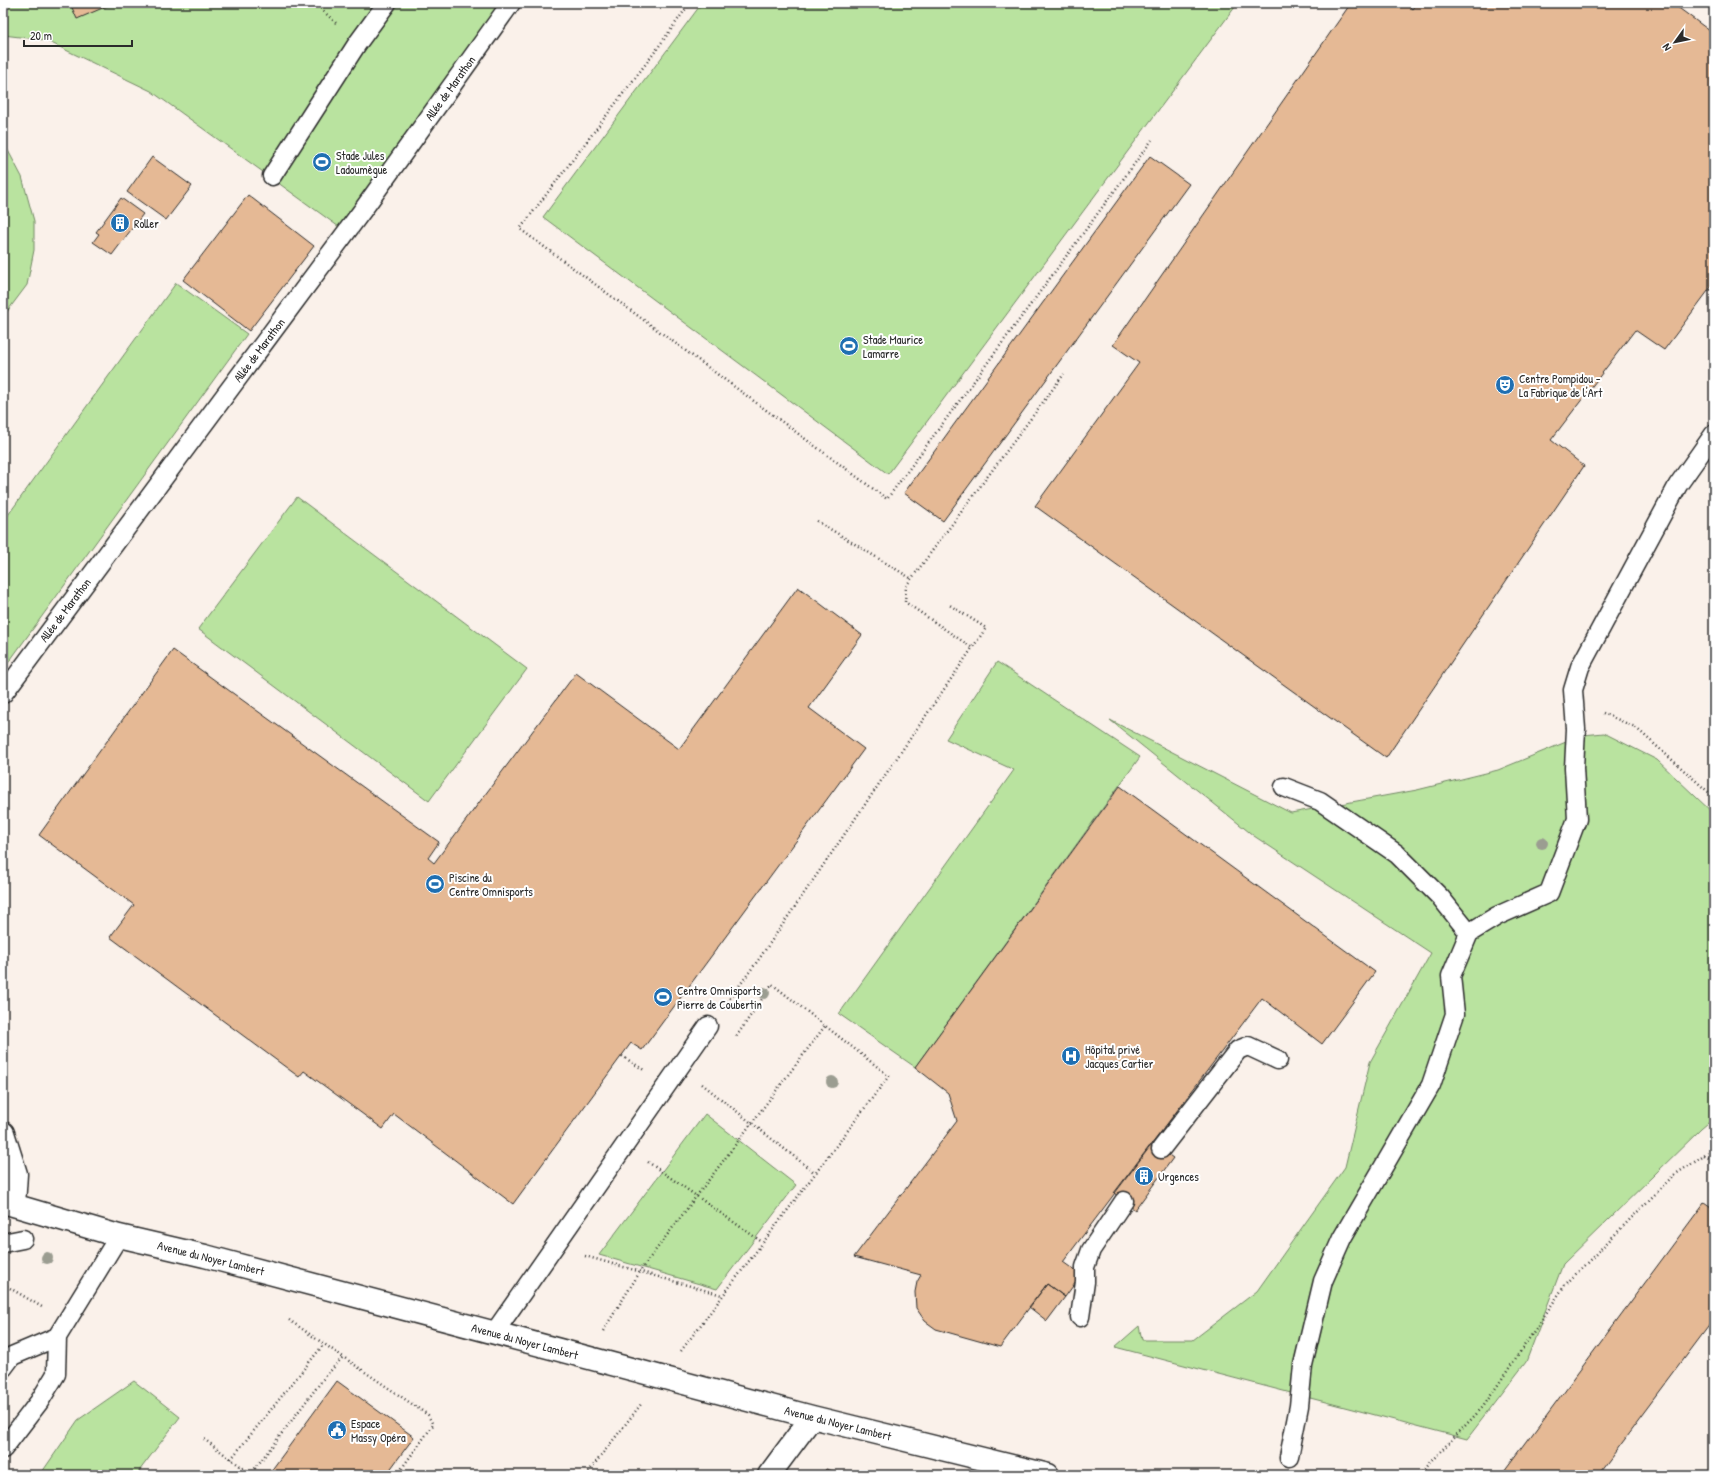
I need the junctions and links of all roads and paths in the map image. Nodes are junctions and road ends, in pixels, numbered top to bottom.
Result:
1 (387, 3) edge
2 (511, 3) edge
3 (690, 3) edge
4 (1152, 140) dead end
5 (272, 176) dead end
6 (1064, 374) dead end
7 (1714, 434) edge
8 (817, 521) dead end
9 (912, 579) junction
10 (948, 604) dead end
11 (971, 647) junction
12 (3, 694) edge
13 (1575, 709) junction
14 (1284, 787) dead end
15 (1714, 797) edge
16 (1469, 933) junction
17 (708, 1026) junction
18 (825, 1026) junction
19 (1278, 1060) dead end
20 (680, 1066) junction
21 (752, 1123) junction
22 (3, 1133) edge
23 (624, 1145) junction
24 (1714, 1147) edge
25 (1161, 1149) dead end
26 (1704, 1156) junction
27 (1714, 1160) edge
28 (815, 1173) junction
29 (697, 1198) junction
30 (1124, 1200) dead end
31 (9, 1204) edge
32 (120, 1236) junction
33 (23, 1239) dead end
34 (762, 1242) junction
35 (3, 1243) edge
36 (585, 1256) dead end
37 (641, 1271) junction
38 (3, 1284) edge
39 (726, 1289) dead end
40 (722, 1295) dead end
41 (1080, 1317) dead end
42 (289, 1320) dead end
43 (67, 1322) junction
44 (494, 1333) junction
45 (57, 1337) junction
46 (324, 1344) junction
47 (344, 1356) junction
48 (587, 1358) junction
49 (3, 1368) edge
50 (812, 1417) junction
51 (204, 1439) dead end
52 (3, 1449) edge
53 (1289, 1457) dead end
54 (231, 1459) junction
55 (250, 1474) edge
56 (397, 1475) edge
57 (769, 1475) edge
58 (1048, 1475) edge
59 (1418, 1475) edge

1 - 5 lane
2 - 12 lane, Allée de Marathon
3 - 4 path
6 - 9 path
7 - 13 lane
8 - 9 path
9 - 11 path
10 - 11 path
11 - 17 path
13 - 15 path
13 - 16 lane
14 - 16 lane
16 - 53 lane
17 - 18 path
17 - 20 lane
18 - 21 path
18 - 28 path
19 - 25 lane
20 - 21 path
20 - 23 lane
21 - 28 path
21 - 29 path
22 - 31 street
23 - 29 path
23 - 44 lane
24 - 26 path
26 - 27 path
26 - 59 path
28 - 34 path
29 - 34 path
29 - 37 path
30 - 41 lane
31 - 32 street, Avenue du Noyer Lambert
32 - 43 lane
32 - 44 street, Avenue du Noyer Lambert
33 - 35 lane
34 - 39 path
36 - 37 path
37 - 40 path
37 - 48 path
38 - 43 path
42 - 46 path
43 - 45 lane
44 - 48 street, Avenue du Noyer Lambert
45 - 49 lane
45 - 52 lane
46 - 47 path
46 - 54 path
47 - 55 path
47 - 56 path
48 - 50 street, Avenue du Noyer Lambert
50 - 57 street
50 - 58 street, Avenue du Noyer Lambert
51 - 54 path
54 - 55 path

